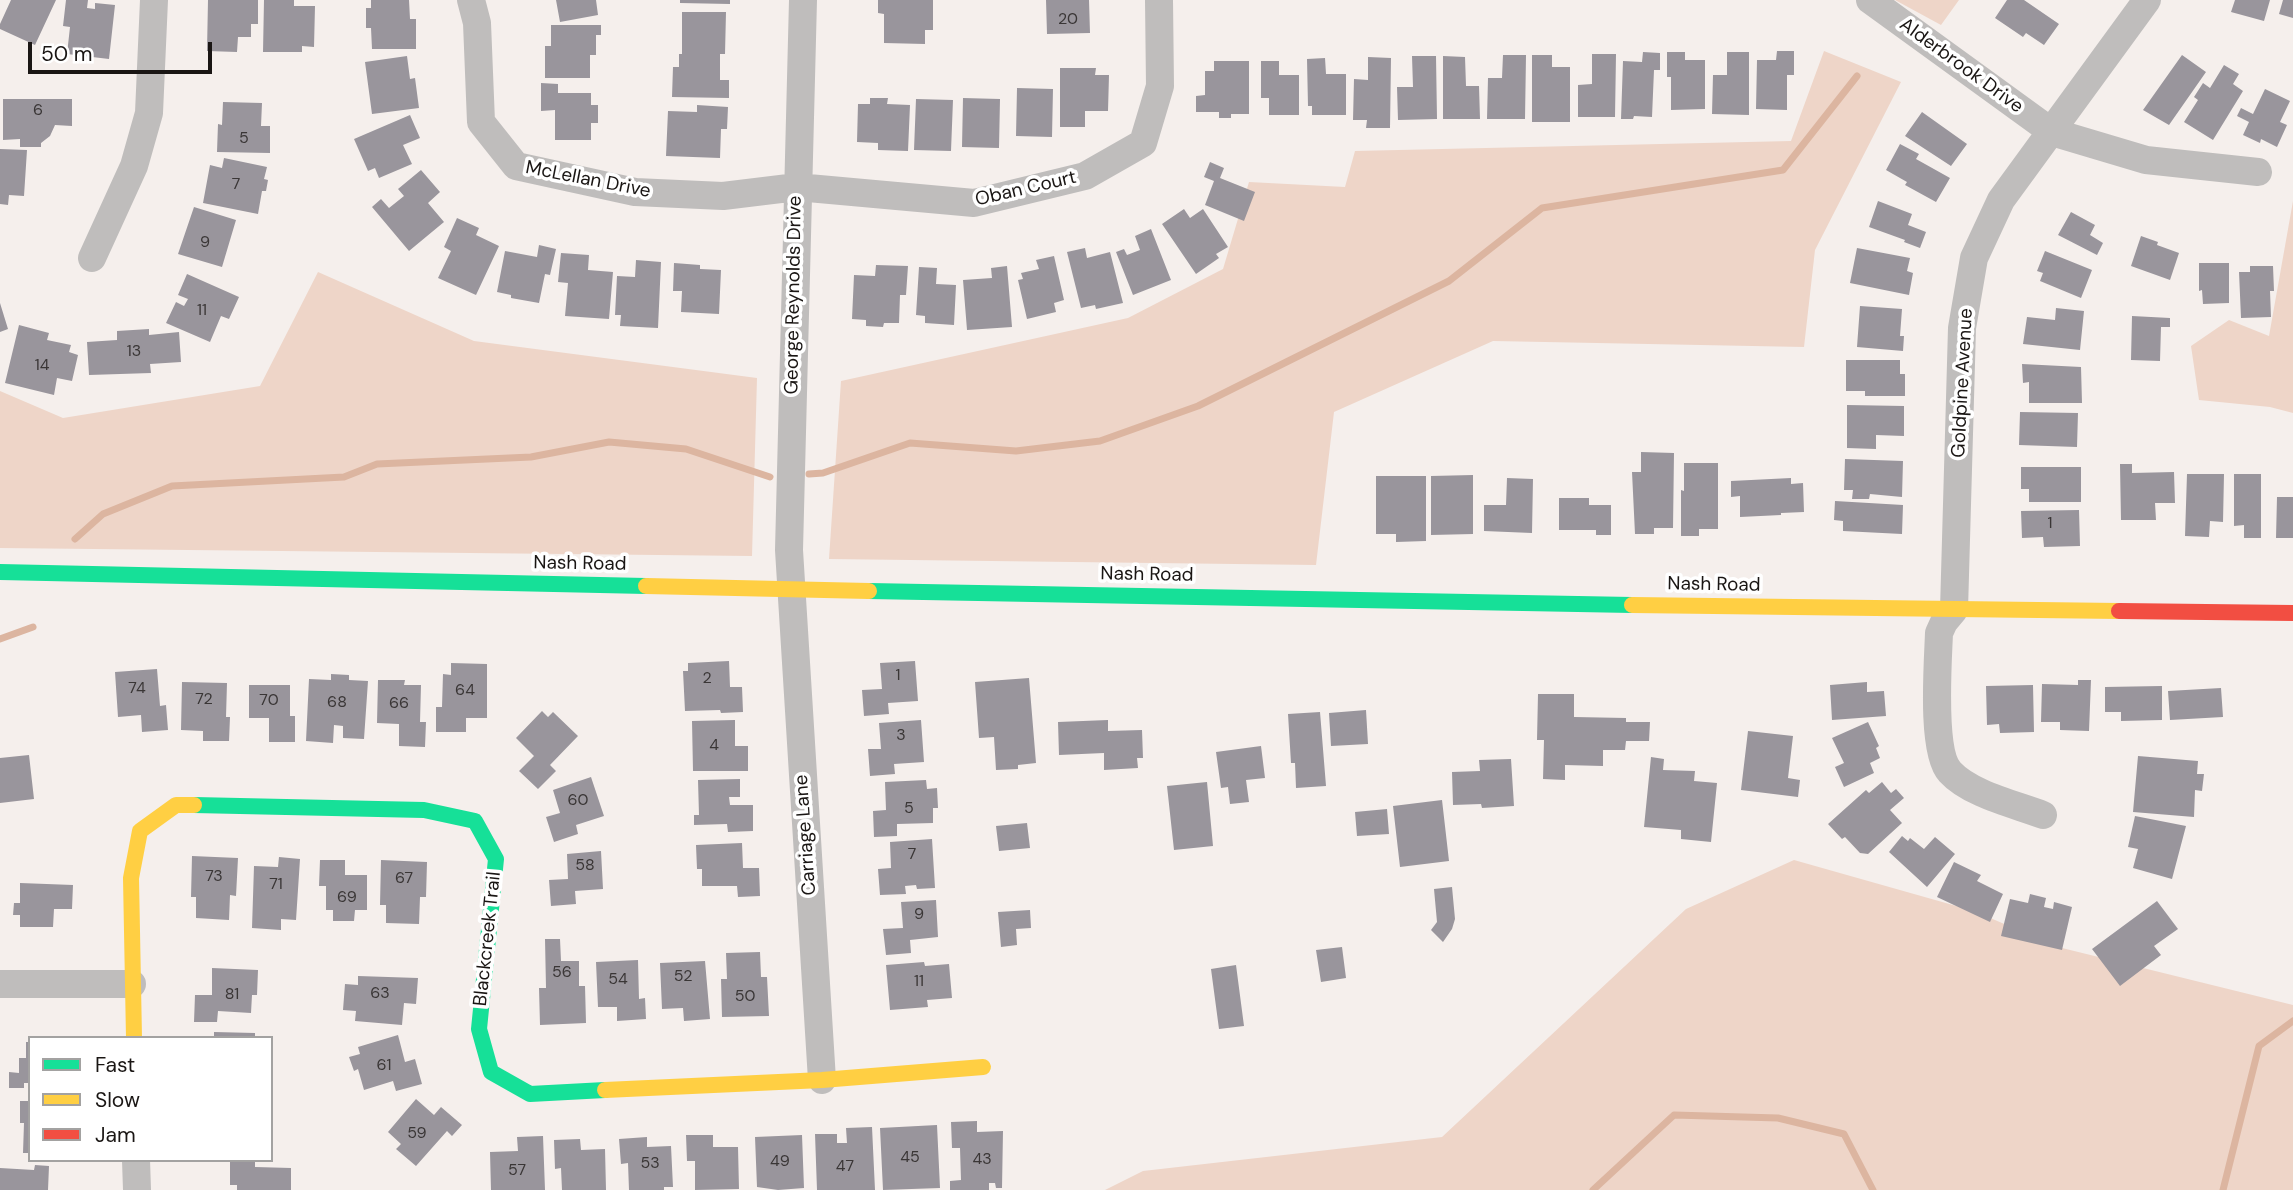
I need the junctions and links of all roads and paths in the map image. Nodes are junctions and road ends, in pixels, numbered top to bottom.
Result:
1 (154, 0) edge
2 (471, 0) edge
3 (803, 0) edge
4 (1159, 0) edge
5 (1870, 0) edge
6 (2147, 0) edge
7 (2052, 132) junction
8 (2258, 172) dead end
9 (797, 187) junction
10 (92, 258) dead end
11 (0, 572) edge
12 (790, 589) junction
13 (1954, 610) junction
14 (2293, 613) edge
15 (2043, 815) dead end
16 (0, 984) edge
17 (132, 984) junction
18 (134, 1036) edge
19 (983, 1067) dead end
20 (822, 1080) junction
21 (136, 1162) edge
22 (137, 1190) edge

1 - 10 street
2 - 9 street, McLellan Drive
3 - 9 street, George Reynolds Drive
4 - 9 street, Oban Court
5 - 7 street, Alderbrook Drive
6 - 7 street, Goldpine Avenue
7 - 8 street, Alderbrook Drive
7 - 13 street, Goldpine Avenue
9 - 12 street, George Reynolds Drive
11 - 12 street, Nash Road
12 - 13 street, Nash Road
12 - 20 street, Carriage Lane
13 - 14 street, Nash Road
13 - 15 street
16 - 17 street
17 - 18 street, Blackcreek Trail
17 - 20 street, Blackcreek Trail
19 - 20 street, Blackcreek Trail
21 - 22 street

